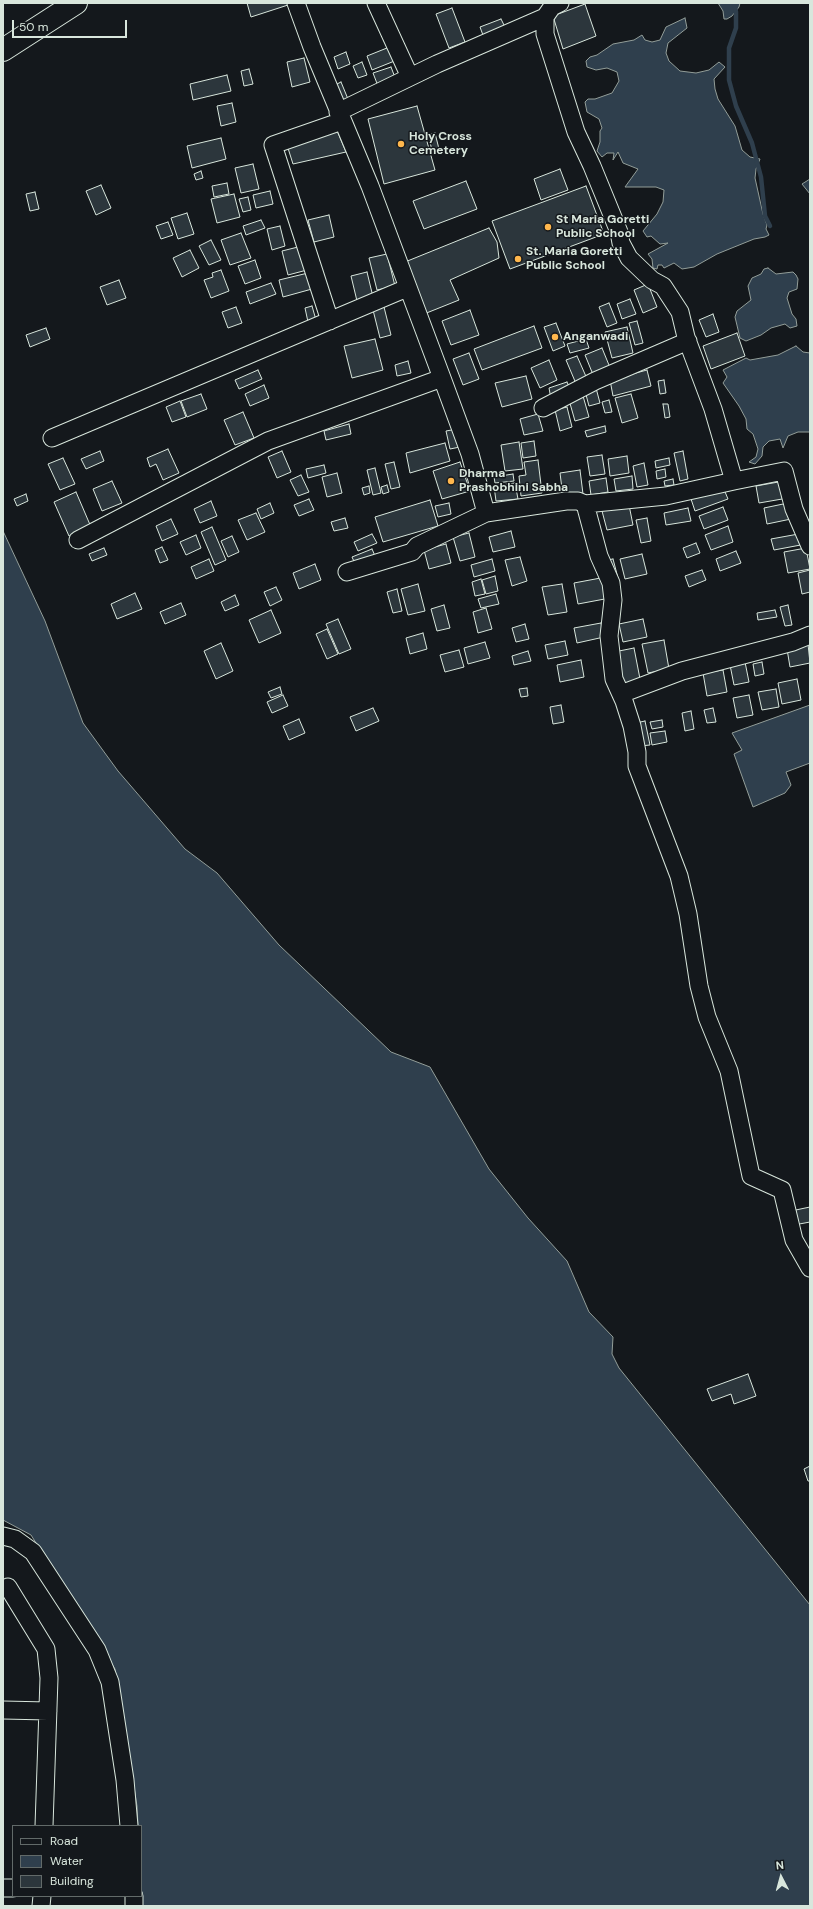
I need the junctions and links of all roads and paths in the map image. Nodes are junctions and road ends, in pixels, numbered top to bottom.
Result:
1 (76, 3) edge
2 (296, 3) edge
3 (376, 3) edge
4 (560, 3) edge
5 (544, 17) junction
6 (3, 50) edge
7 (410, 77) junction
8 (340, 116) junction
9 (407, 288) junction
10 (330, 321) junction
11 (688, 341) junction
12 (442, 378) junction
13 (543, 408) dead end
14 (52, 438) dead end
15 (734, 481) junction
16 (585, 504) junction
17 (486, 513) junction
18 (78, 540) dead end
19 (810, 546) edge
20 (347, 572) dead end
21 (810, 635) edge
22 (621, 694) junction
23 (810, 1268) edge
24 (3, 1536) edge
25 (8, 1587) dead end
26 (3, 1710) edge
27 (48, 1712) junction
28 (44, 1825) edge
29 (129, 1825) edge

1 - 6 highway
2 - 8 street
3 - 7 street
4 - 5 street
5 - 7 street
5 - 11 street
7 - 8 street
8 - 9 street
8 - 10 street
9 - 10 street
9 - 12 street
10 - 14 street
11 - 13 street
11 - 15 street
12 - 17 street
12 - 18 street
15 - 16 street
15 - 19 street
16 - 17 street
16 - 22 street
17 - 20 street
21 - 22 street
22 - 23 street
24 - 29 street
25 - 27 street
26 - 27 street
27 - 28 street

